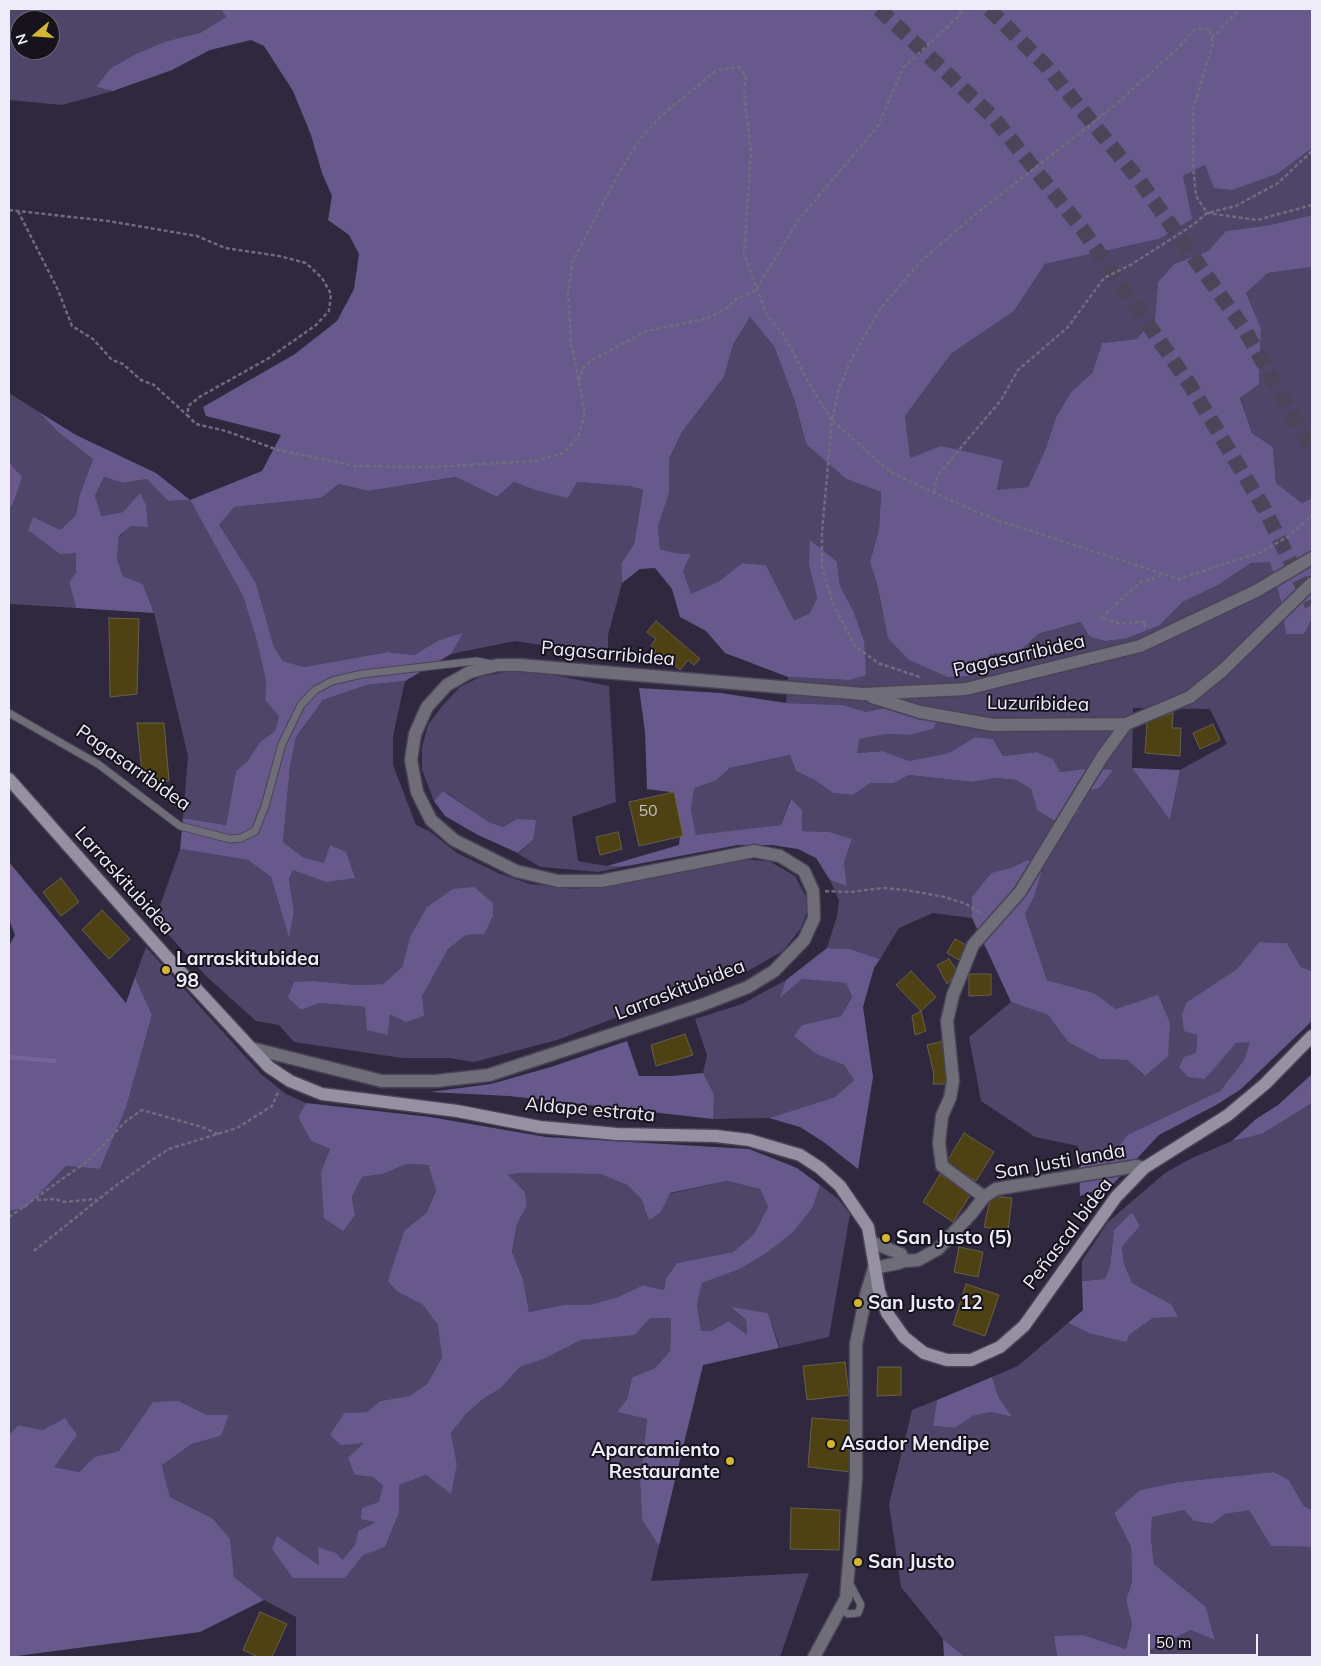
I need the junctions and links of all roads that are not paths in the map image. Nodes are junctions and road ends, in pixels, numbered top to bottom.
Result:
1 (1312, 558) edge
2 (1312, 583) edge
3 (498, 665) junction
4 (863, 694) junction
5 (9, 713) edge
6 (1126, 724) junction
7 (9, 779) edge
8 (1312, 1036) edge
9 (251, 1048) junction
10 (1144, 1168) junction
11 (984, 1198) junction
12 (871, 1242) junction
13 (904, 1260) junction
14 (874, 1268) junction
15 (848, 1581) junction
16 (840, 1608) junction
17 (814, 1657) edge

1 - 4 street, Pagasarribidea
2 - 6 street, Luzuribidea
3 - 4 street, Pagasarribidea
3 - 5 lane, Pagasarribidea
3 - 9 street, Larraskitubidea
4 - 6 street, Luzuribidea
6 - 11 street, San Justi landa
7 - 9 street, Larraskitubidea
8 - 10 street, Peñascal bidea
9 - 12 street, Aldape estrata
10 - 11 street, San Justi landa
10 - 14 street, Peñascal bidea
11 - 13 street, San Justi landa
12 - 13 street
12 - 14 street, Aldape estrata
13 - 14 street, San Justi landa
14 - 15 street
15 - 16 street
15 - 16 lane
16 - 17 street

